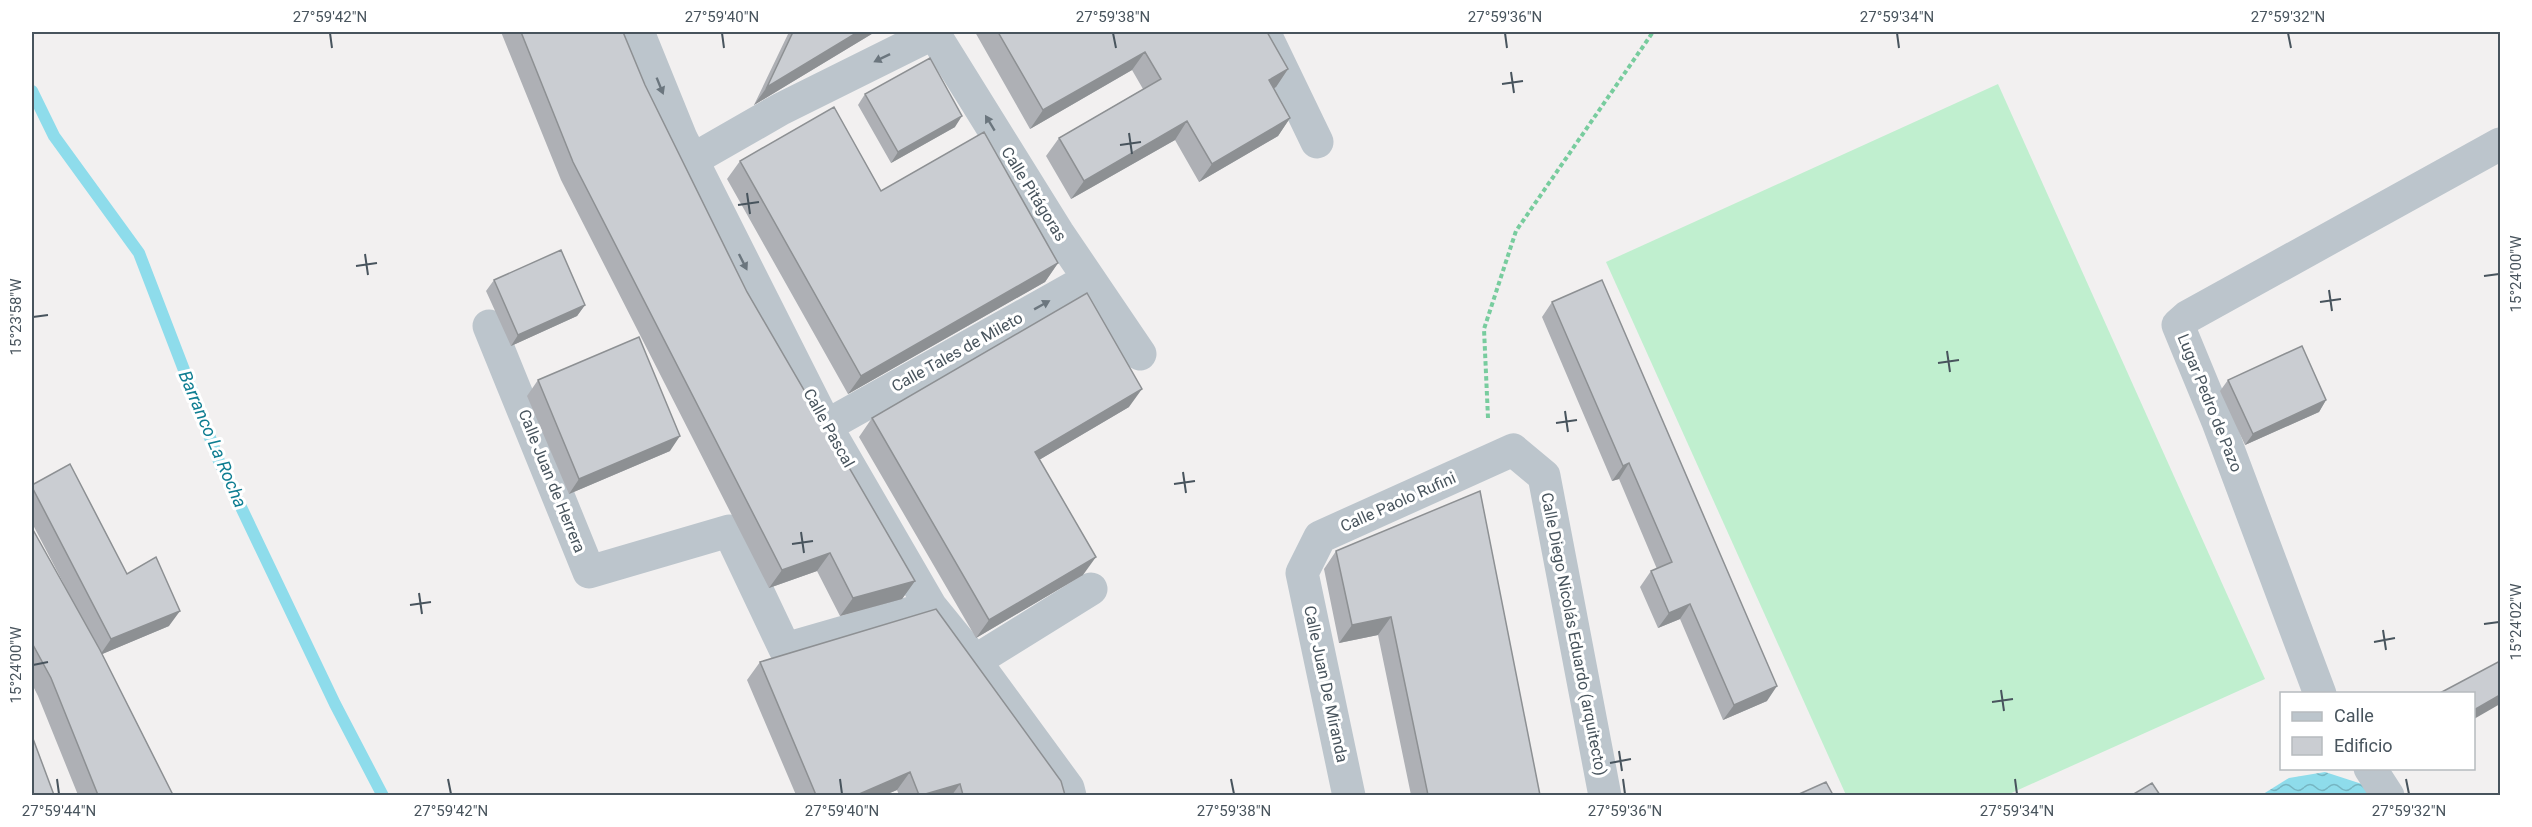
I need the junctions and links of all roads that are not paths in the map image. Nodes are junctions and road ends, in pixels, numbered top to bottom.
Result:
1 (638, 32) edge
2 (935, 32) edge
3 (1264, 32) edge
4 (1317, 142) dead end
5 (2500, 144) edge
6 (692, 160) junction
7 (1089, 279) junction
8 (489, 326) dead end
9 (1140, 354) dead end
10 (826, 426) junction
11 (1502, 455) joint
12 (1302, 573) joint
13 (1091, 589) edge
14 (931, 607) junction
15 (975, 661) junction
16 (2320, 692) edge
17 (2371, 770) edge
18 (1071, 795) edge
19 (1349, 795) edge
20 (1605, 795) edge
21 (2388, 795) edge

1 -> 6 street, Calle Pascal
2 -> 6 street
7 -> 2 street, Calle Pitágoras
3 - 4 street
5 - 16 street, Lugar Pedro de Pazo
6 -> 10 street, Calle Pascal
7 - 9 street, Calle Pitágoras
10 -> 7 street, Calle Tales de Mileto
8 - 14 street, Calle Juan de Herrera
10 - 14 street, Calle Pascal
11 - 12 street, Calle Paolo Rufini
11 - 20 street, Calle Diego Nicolás Eduardo (arquitecto)
12 - 19 street, Calle Juan De Miranda
13 - 15 street
14 - 15 street, Calle Pascal
15 - 18 street, Calle Pascal
17 - 21 street

